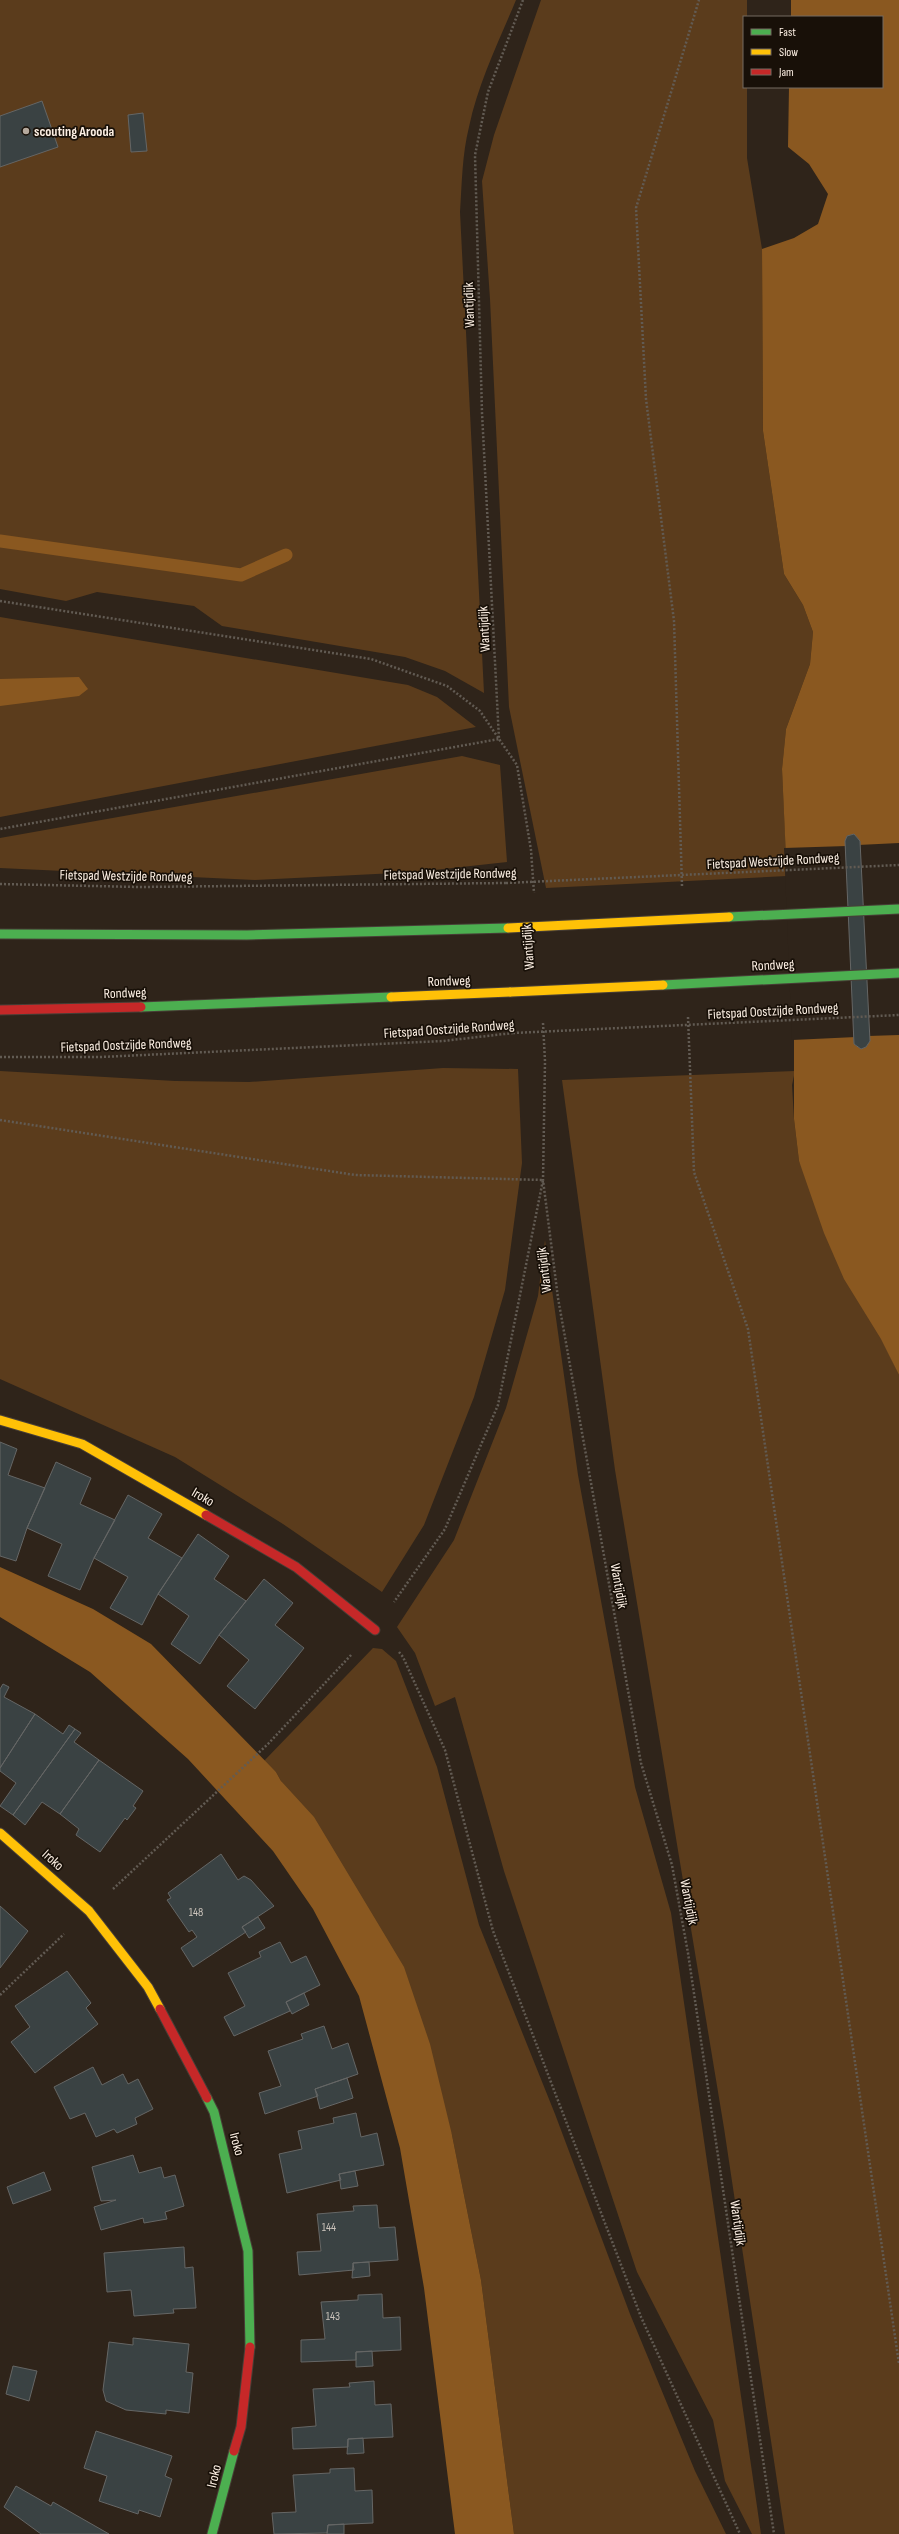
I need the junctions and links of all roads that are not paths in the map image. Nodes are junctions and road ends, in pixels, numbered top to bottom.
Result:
1 (899, 909) edge
2 (0, 934) edge
3 (899, 973) edge
4 (0, 1010) edge
5 (0, 1420) edge
6 (375, 1630) road end
7 (0, 1833) edge
8 (212, 2534) edge

1 - 2 main road, bridge
3 - 4 main road, Rondweg, bridge
5 - 6 main road, Iroko
7 - 8 main road, Iroko

